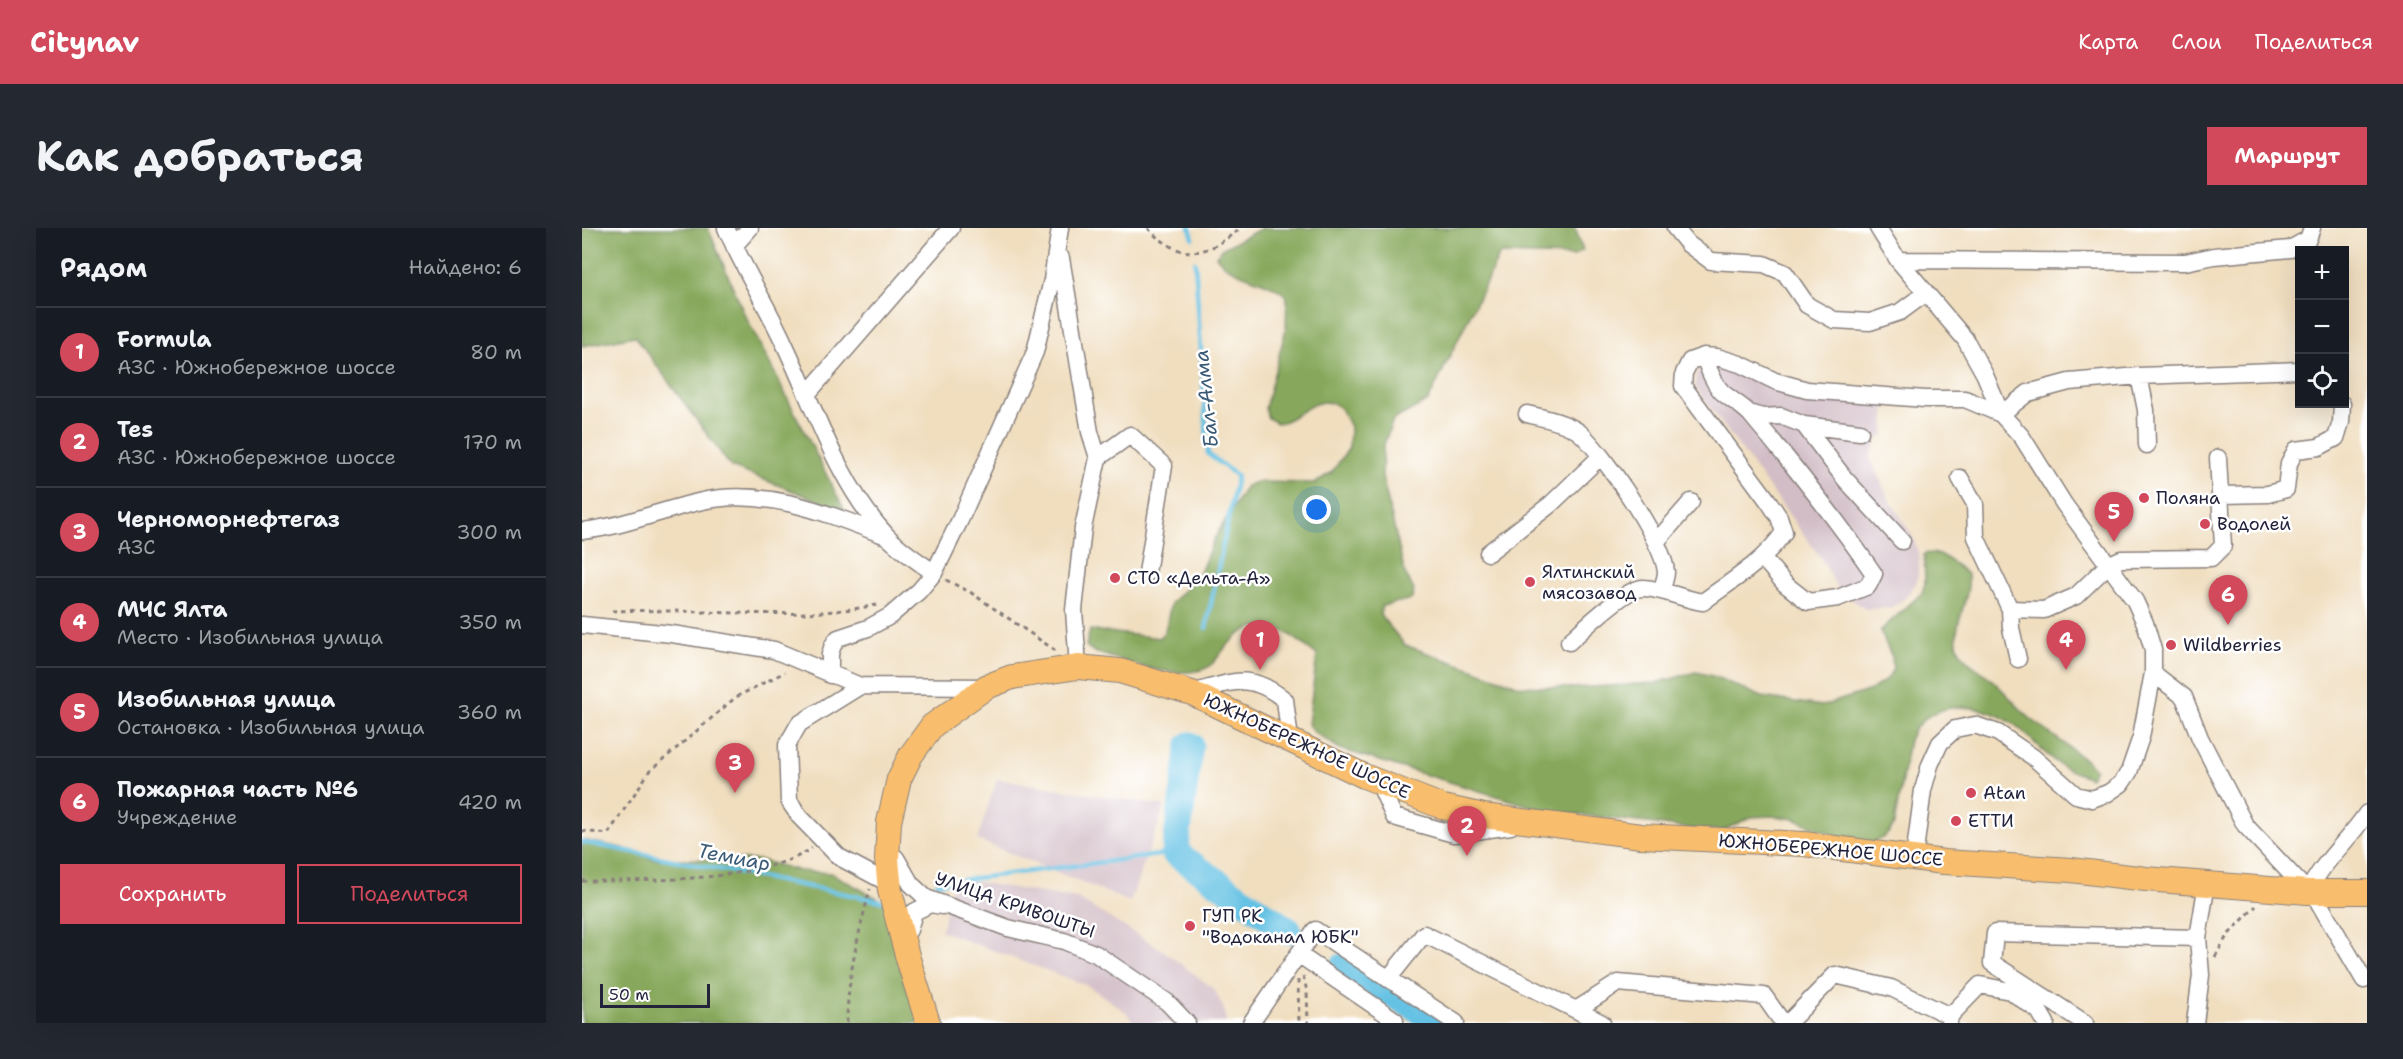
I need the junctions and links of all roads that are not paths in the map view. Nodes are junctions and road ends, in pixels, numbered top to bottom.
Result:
1 (726, 228) edge
2 (750, 228) edge
3 (951, 228) edge
4 (1060, 228) edge
5 (1675, 228) edge
6 (1878, 228) edge
7 (2312, 228) edge
8 (734, 246) junction
9 (1059, 246) junction
10 (1898, 260) junction
11 (1926, 293) junction
12 (1704, 356) junction
13 (2295, 370) edge
14 (2139, 376) junction
15 (808, 393) junction
16 (2342, 408) edge
17 (1749, 413) junction
18 (1527, 414) dead end
19 (2001, 414) junction
20 (1804, 425) junction
21 (1860, 432) dead end
22 (2147, 445) dead end
23 (1098, 458) junction
24 (1600, 458) junction
25 (2218, 458) dead end
26 (1960, 478) dead end
27 (2221, 495) junction
28 (1691, 502) dead end
29 (582, 531) edge
30 (887, 536) junction
31 (1902, 541) dead end
32 (1656, 542) junction
33 (1488, 553) dead end
34 (1762, 557) junction
35 (2108, 565) junction
36 (934, 573) junction
37 (1147, 573) dead end
38 (1662, 590) junction
39 (2010, 609) junction
40 (582, 625) edge
41 (1569, 642) dead end
42 (2018, 659) dead end
43 (1078, 667) junction
44 (2153, 673) junction
45 (830, 675) junction
46 (860, 686) junction
47 (986, 687) junction
48 (1192, 693) junction
49 (1290, 740) junction
50 (2367, 813) edge
51 (1856, 852) junction
52 (1914, 858) junction
53 (1942, 864) junction
54 (888, 872) junction
55 (2367, 892) edge
56 (2205, 895) junction
57 (2314, 898) junction
58 (2367, 904) edge
59 (958, 909) junction
60 (909, 930) junction
61 (2198, 938) junction
62 (1295, 958) junction
63 (1388, 979) junction
64 (2364, 980) dead end
65 (1576, 1010) junction
66 (1950, 1020) edge
67 (928, 1023) edge
68 (936, 1023) edge
69 (1187, 1023) edge
70 (1251, 1023) edge
71 (1395, 1023) edge
72 (1456, 1023) edge
73 (1602, 1023) edge
74 (1786, 1023) edge
75 (2046, 1023) edge
76 (2085, 1023) edge
77 (2195, 1023) edge

1 - 8 street
2 - 8 street
3 - 15 street
4 - 9 street
5 - 11 street
6 - 10 street
7 - 10 street
8 - 15 street
9 - 23 street
9 - 36 street
10 - 11 street
11 - 19 street
12 - 17 street
12 - 19 street
12 - 34 street
13 - 14 street
14 - 19 street
14 - 22 street
15 - 30 street
16 - 27 street
17 - 20 street
17 - 34 street
18 - 24 street
19 - 35 street
20 - 21 street
20 - 31 street
23 - 37 street
23 - 43 street
24 - 32 street
24 - 33 street
25 - 27 street
26 - 39 street
27 - 35 street
28 - 32 street
29 - 30 street
30 - 36 street
32 - 38 street
34 - 38 street
35 - 39 street
35 - 44 street
36 - 45 street
38 - 41 street
39 - 42 street
40 - 45 street
43 - 47 highway, ЮЖНОБЕРЕЖНОЕ ШОССЕ
43 - 48 highway, ЮЖНОБЕРЕЖНОЕ ШОССЕ
44 - 52 street
44 - 57 street
45 - 46 street
46 - 47 street
46 - 54 street
47 - 54 highway, ЮЖНОБЕРЕЖНОЕ ШОССЕ
48 - 49 highway, ЮЖНОБЕРЕЖНОЕ ШОССЕ
48 - 49 street
49 - 51 highway, ЮЖНОБЕРЕЖНОЕ ШОССЕ
50 - 57 street
51 - 52 highway, ЮЖНОБЕРЕЖНОЕ ШОССЕ
51 - 53 highway, ЮЖНОБЕРЕЖНОЕ ШОССЕ
51 - 54 highway, ЮЖНОБЕРЕЖНОЕ ШОССЕ
52 - 53 highway, ЮЖНОБЕРЕЖНОЕ ШОССЕ
53 - 56 highway, ЮЖНОБЕРЕЖНОЕ ШОССЕ
53 - 57 highway, ЮЖНОБЕРЕЖНОЕ ШОССЕ
54 - 59 street, УЛИЦА КРИВОШТЫ
54 - 60 highway, ЮЖНОБЕРЕЖНОЕ ШОССЕ
54 - 67 highway, ЮЖНОБЕРЕЖНОЕ ШОССЕ
55 - 57 highway, ЮЖНОБЕРЕЖНОЕ ШОССЕ
56 - 57 highway, ЮЖНОБЕРЕЖНОЕ ШОССЕ
56 - 61 street
57 - 58 highway, ЮЖНОБЕРЕЖНОЕ ШОССЕ
57 - 64 street
59 - 60 street
59 - 69 street, УЛИЦА КРИВОШТЫ
60 - 68 highway, ЮЖНОБЕРЕЖНОЕ ШОССЕ
61 - 76 street
61 - 77 street
62 - 63 street
62 - 70 street
62 - 71 street
63 - 65 street
63 - 72 street
65 - 73 street
65 - 74 street
66 - 74 street
66 - 75 street

